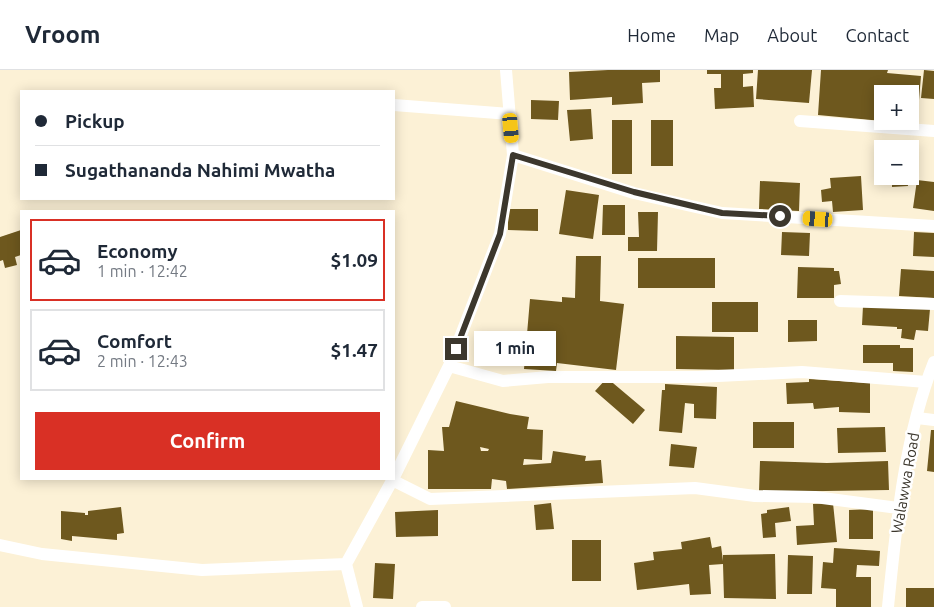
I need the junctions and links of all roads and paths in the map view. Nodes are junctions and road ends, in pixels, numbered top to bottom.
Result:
1 (506, 70) edge
2 (395, 105) edge
3 (510, 114) junction
4 (800, 121) dead end
5 (934, 131) edge
6 (513, 155) junction
7 (934, 226) edge
8 (840, 301) dead end
9 (934, 304) edge
10 (934, 362) edge
11 (449, 366) junction
12 (926, 382) junction
13 (917, 418) junction
14 (934, 420) edge
15 (395, 474) edge
16 (395, 479) edge
17 (392, 480) edge
18 (898, 508) junction
19 (0, 545) edge
20 (346, 564) junction
21 (356, 607) edge
22 (422, 607) edge
23 (445, 607) edge
24 (888, 607) edge

1 - 3 street
2 - 3 street
3 - 6 street
4 - 5 street
6 - 7 street
6 - 11 street
8 - 9 street
10 - 12 street, Walawwa Road
11 - 12 street
11 - 15 street
12 - 13 street, Walawwa Road
13 - 14 street
13 - 18 street, Walawwa Road
16 - 18 street
17 - 20 street
18 - 24 street, Walawwa Road
19 - 20 street
20 - 21 street
22 - 23 street

